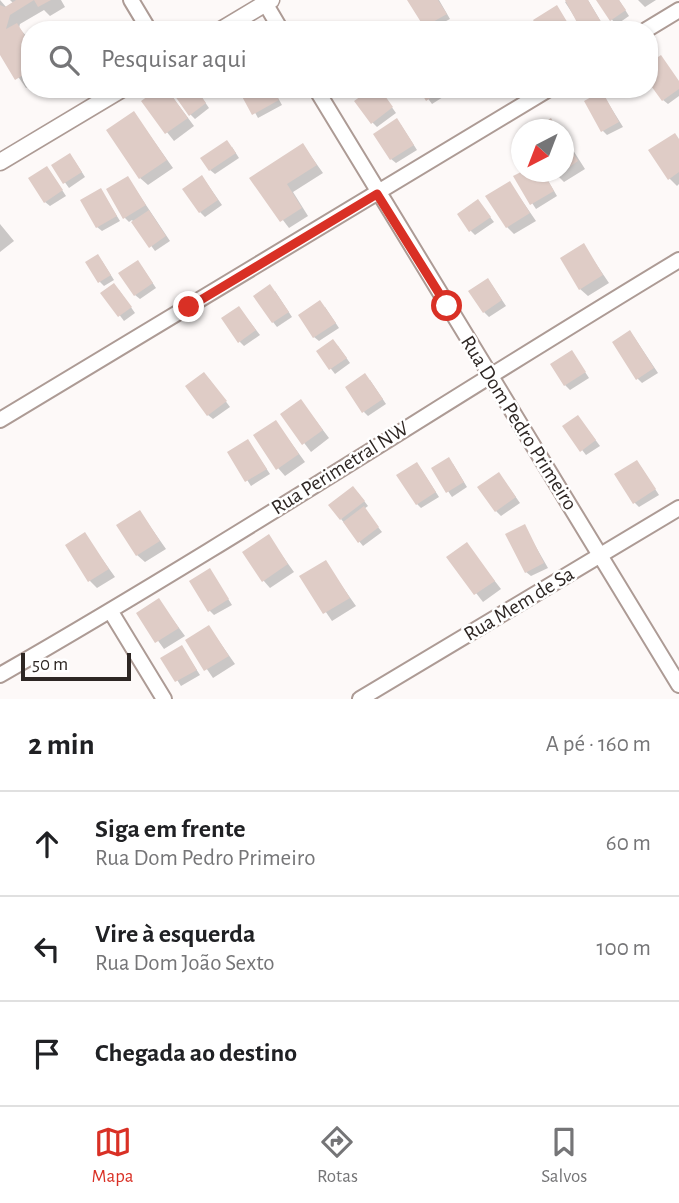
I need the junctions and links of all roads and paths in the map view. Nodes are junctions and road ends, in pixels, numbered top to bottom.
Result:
1 (131, 0) edge
2 (268, 2) edge
3 (679, 10) edge
4 (144, 21) edge
5 (236, 21) edge
6 (277, 21) edge
7 (658, 23) edge
8 (106, 98) edge
9 (321, 98) edge
10 (534, 98) edge
11 (2, 155) edge
12 (377, 194) junction
13 (679, 260) edge
14 (489, 374) junction
15 (0, 420) edge
16 (679, 508) edge
17 (600, 555) junction
18 (111, 612) junction
19 (0, 675) edge
20 (679, 685) edge
21 (164, 699) edge
22 (360, 699) edge

1 - 4 street
2 - 5 street
2 - 6 street
3 - 7 street
8 - 11 street
9 - 12 street, Rua Dom Pedro Primeiro
10 - 12 street
12 - 14 street, Rua Dom Pedro Primeiro
12 - 15 street
13 - 14 street, Rua Perimetral NW
14 - 17 street, Rua Dom Pedro Primeiro
14 - 18 street, Rua Perimetral NW
16 - 17 street, Rua Mem de Sa
17 - 20 street, Rua Dom Pedro Primeiro
17 - 22 street, Rua Mem de Sa
18 - 19 street, Rua Perimetral NW
18 - 21 street

